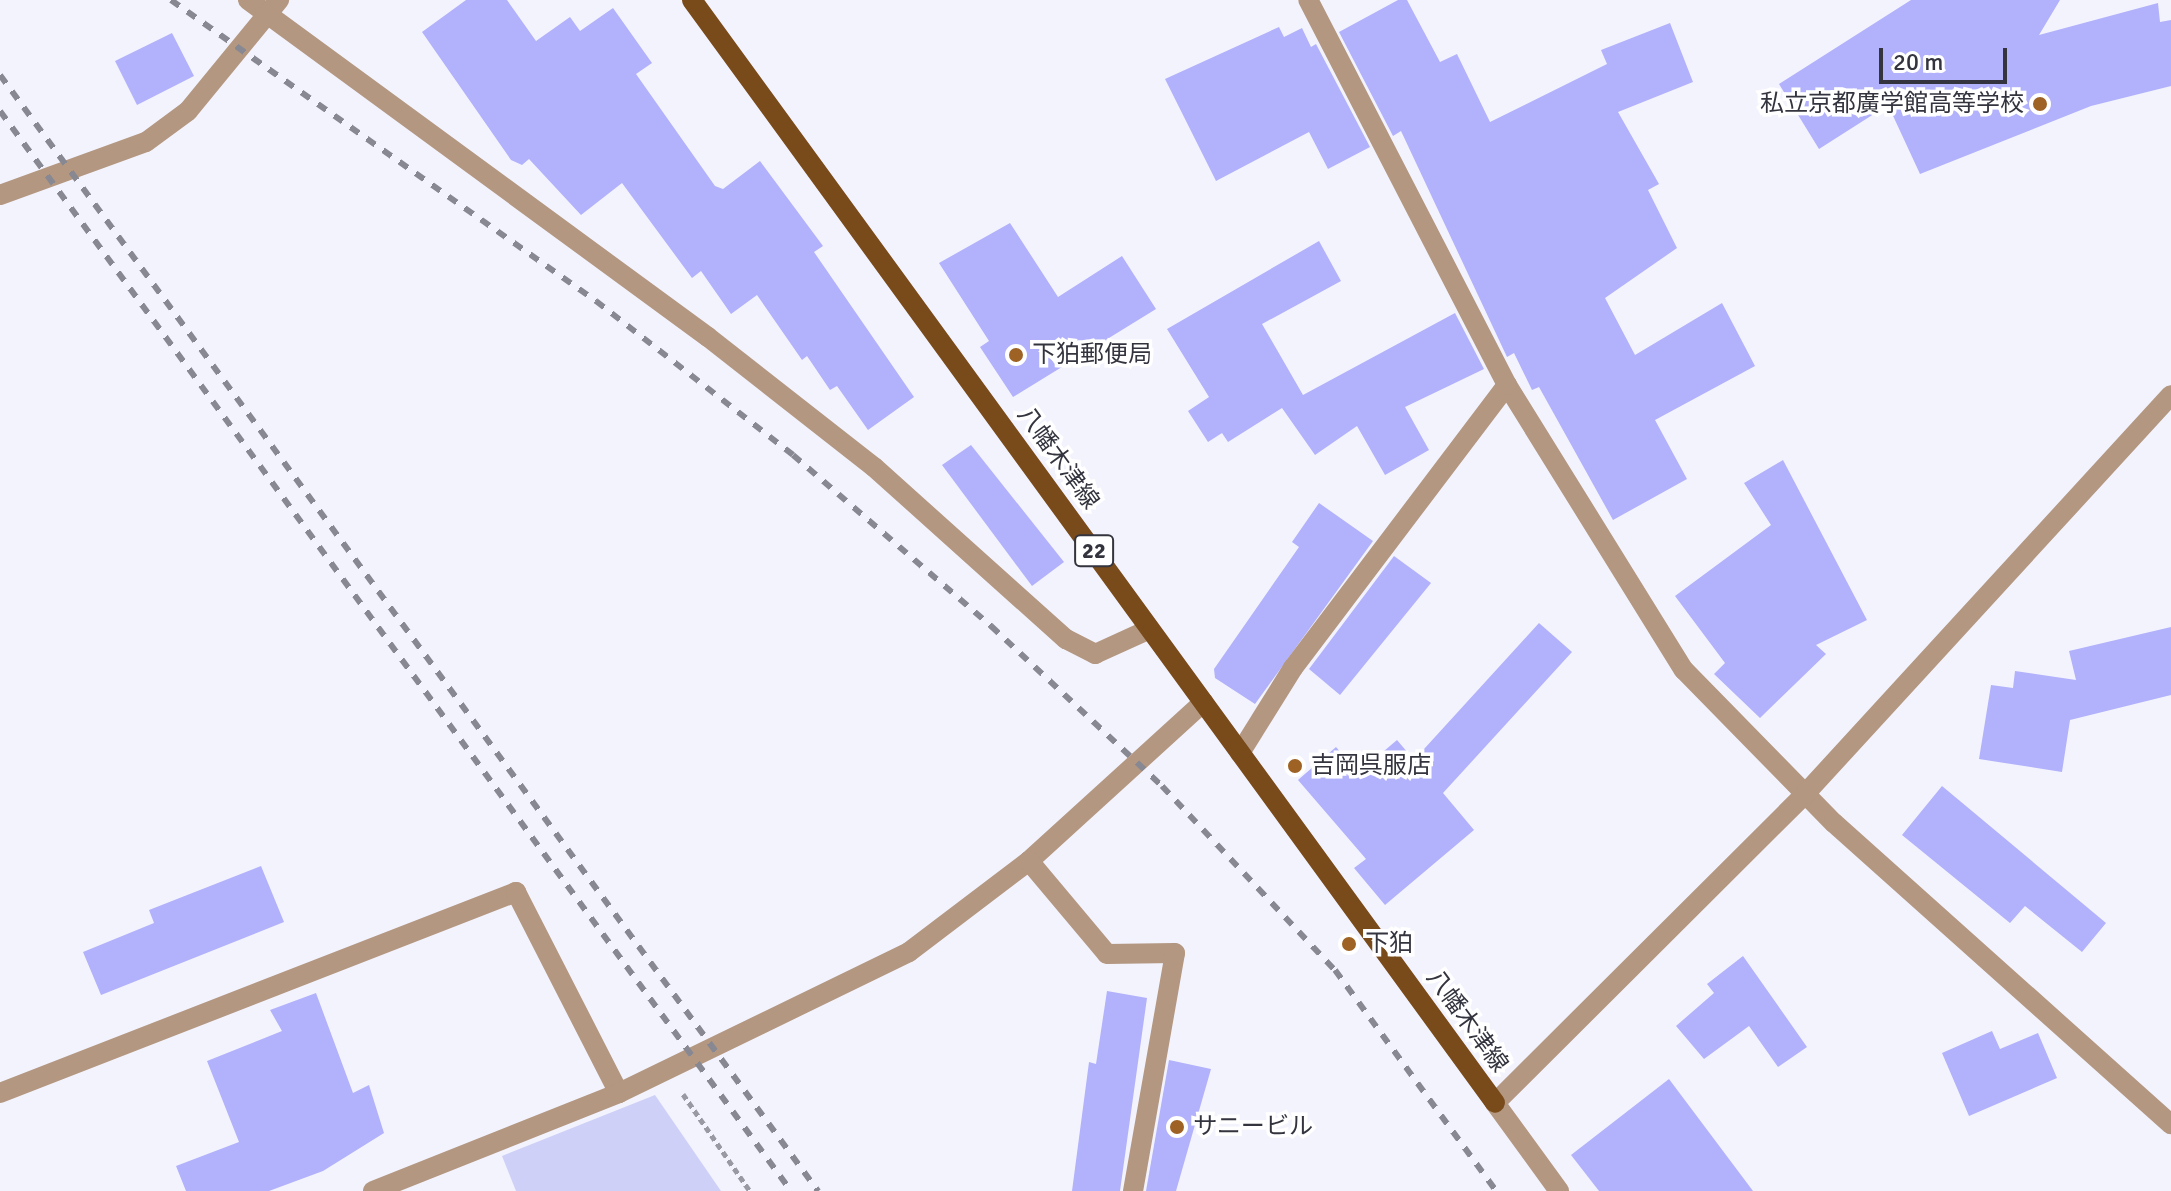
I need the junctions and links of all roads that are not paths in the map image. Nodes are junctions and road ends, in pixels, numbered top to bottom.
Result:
1 (692, 0) edge
2 (1308, 0) edge
3 (264, 4) edge
4 (0, 195) edge
5 (1507, 385) junction
6 (2171, 395) edge
7 (1150, 629) junction
8 (1204, 702) junction
9 (1240, 753) junction
10 (1805, 794) junction
11 (1029, 861) junction
12 (0, 1093) edge
13 (619, 1093) junction
14 (1495, 1103) junction
15 (2171, 1124) edge
16 (373, 1191) edge
17 (1133, 1191) edge
18 (1559, 1191) edge

1 - 7 main road, 八幡木津線 / 22
2 - 5 street
3 - 4 street
3 - 7 street
5 - 9 street
5 - 10 street
6 - 10 street
7 - 8 main road, 八幡木津線 / 22
8 - 9 main road, 八幡木津線 / 22
8 - 11 street
9 - 14 main road, 八幡木津線 / 22
10 - 14 street
10 - 15 street
11 - 13 street
11 - 17 street
12 - 13 street
13 - 16 street
14 - 18 street

